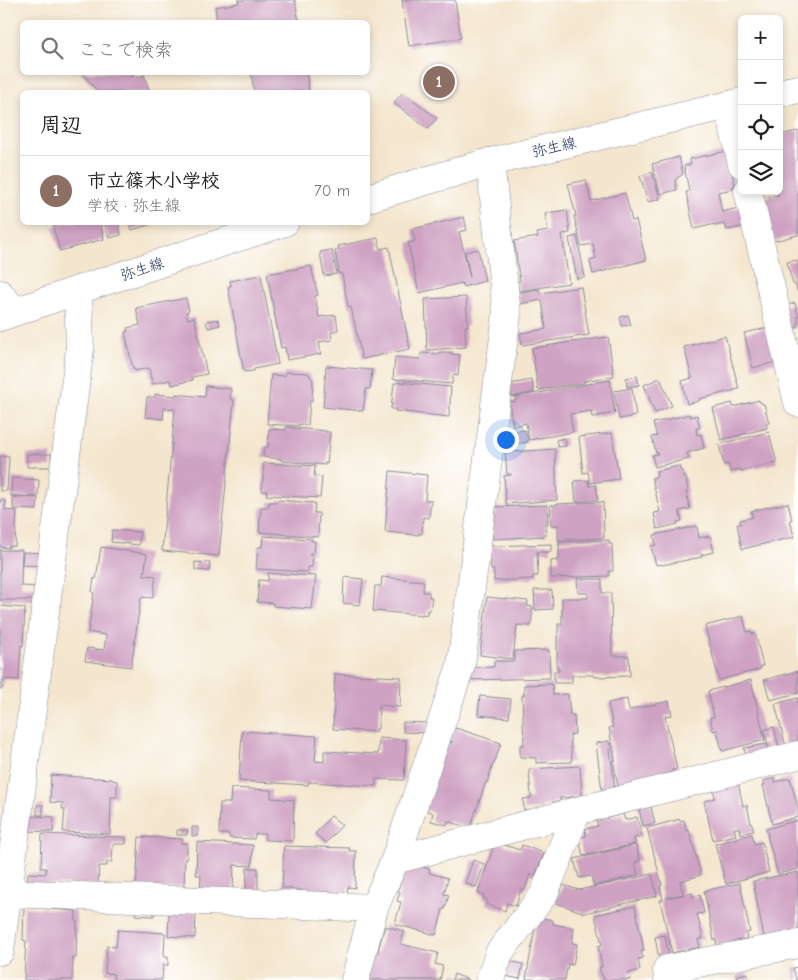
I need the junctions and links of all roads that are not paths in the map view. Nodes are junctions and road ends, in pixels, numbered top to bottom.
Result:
1 (798, 89) edge
2 (783, 92) edge
3 (735, 104) edge
4 (740, 150) edge
5 (490, 162) junction
6 (749, 195) edge
7 (370, 197) edge
8 (276, 225) edge
9 (78, 290) junction
10 (5, 307) edge
11 (798, 403) edge
12 (798, 755) edge
13 (577, 811) junction
14 (395, 860) junction
15 (8, 893) junction
16 (374, 908) junction
17 (798, 944) edge
18 (0, 951) edge
19 (355, 980) edge
20 (490, 980) edge
21 (668, 980) edge

1 - 2 street
3 - 4 street
3 - 5 street, 弥生線
5 - 7 street, 弥生線
5 - 14 street
6 - 11 street
8 - 9 street, 弥生線
9 - 10 street, 弥生線
9 - 15 street
12 - 13 street
13 - 14 street
13 - 20 street
14 - 16 street
15 - 16 street
15 - 18 street
16 - 19 street
17 - 21 street

